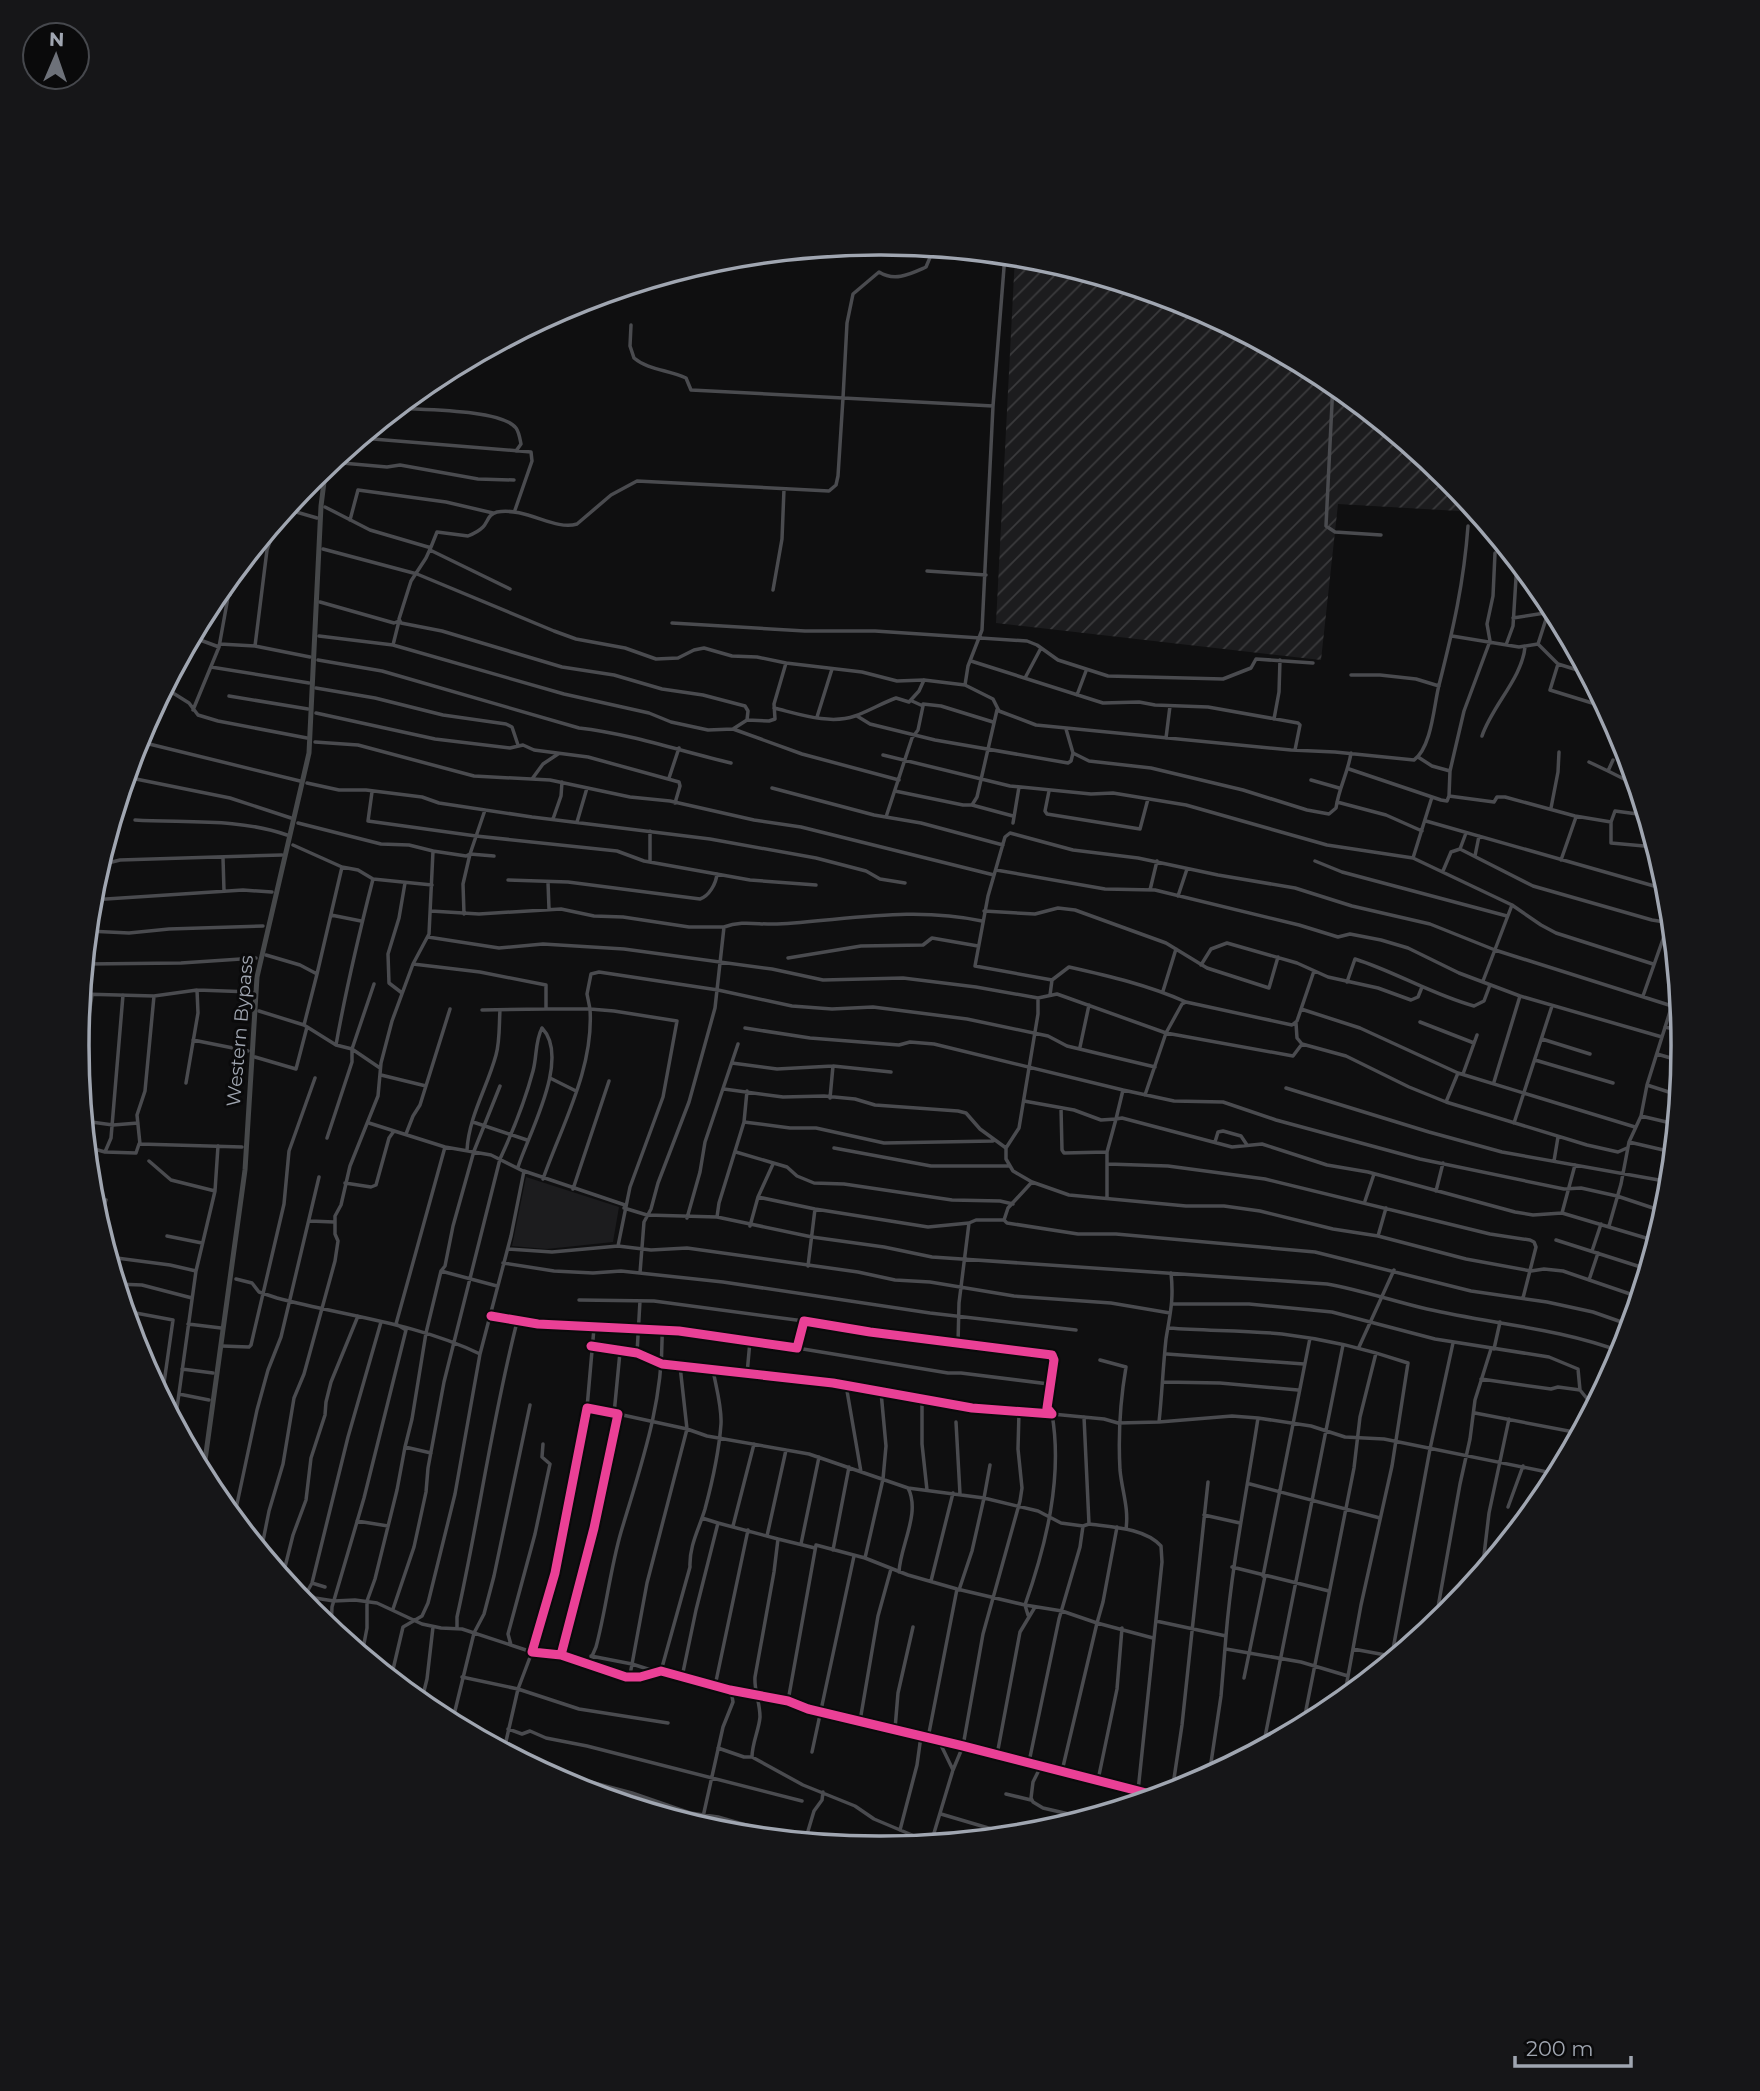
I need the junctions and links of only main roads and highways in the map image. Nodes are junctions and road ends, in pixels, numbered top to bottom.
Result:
1 (324, 483) edge
2 (206, 1458) edge

1 - 2 main road, Western Bypass

